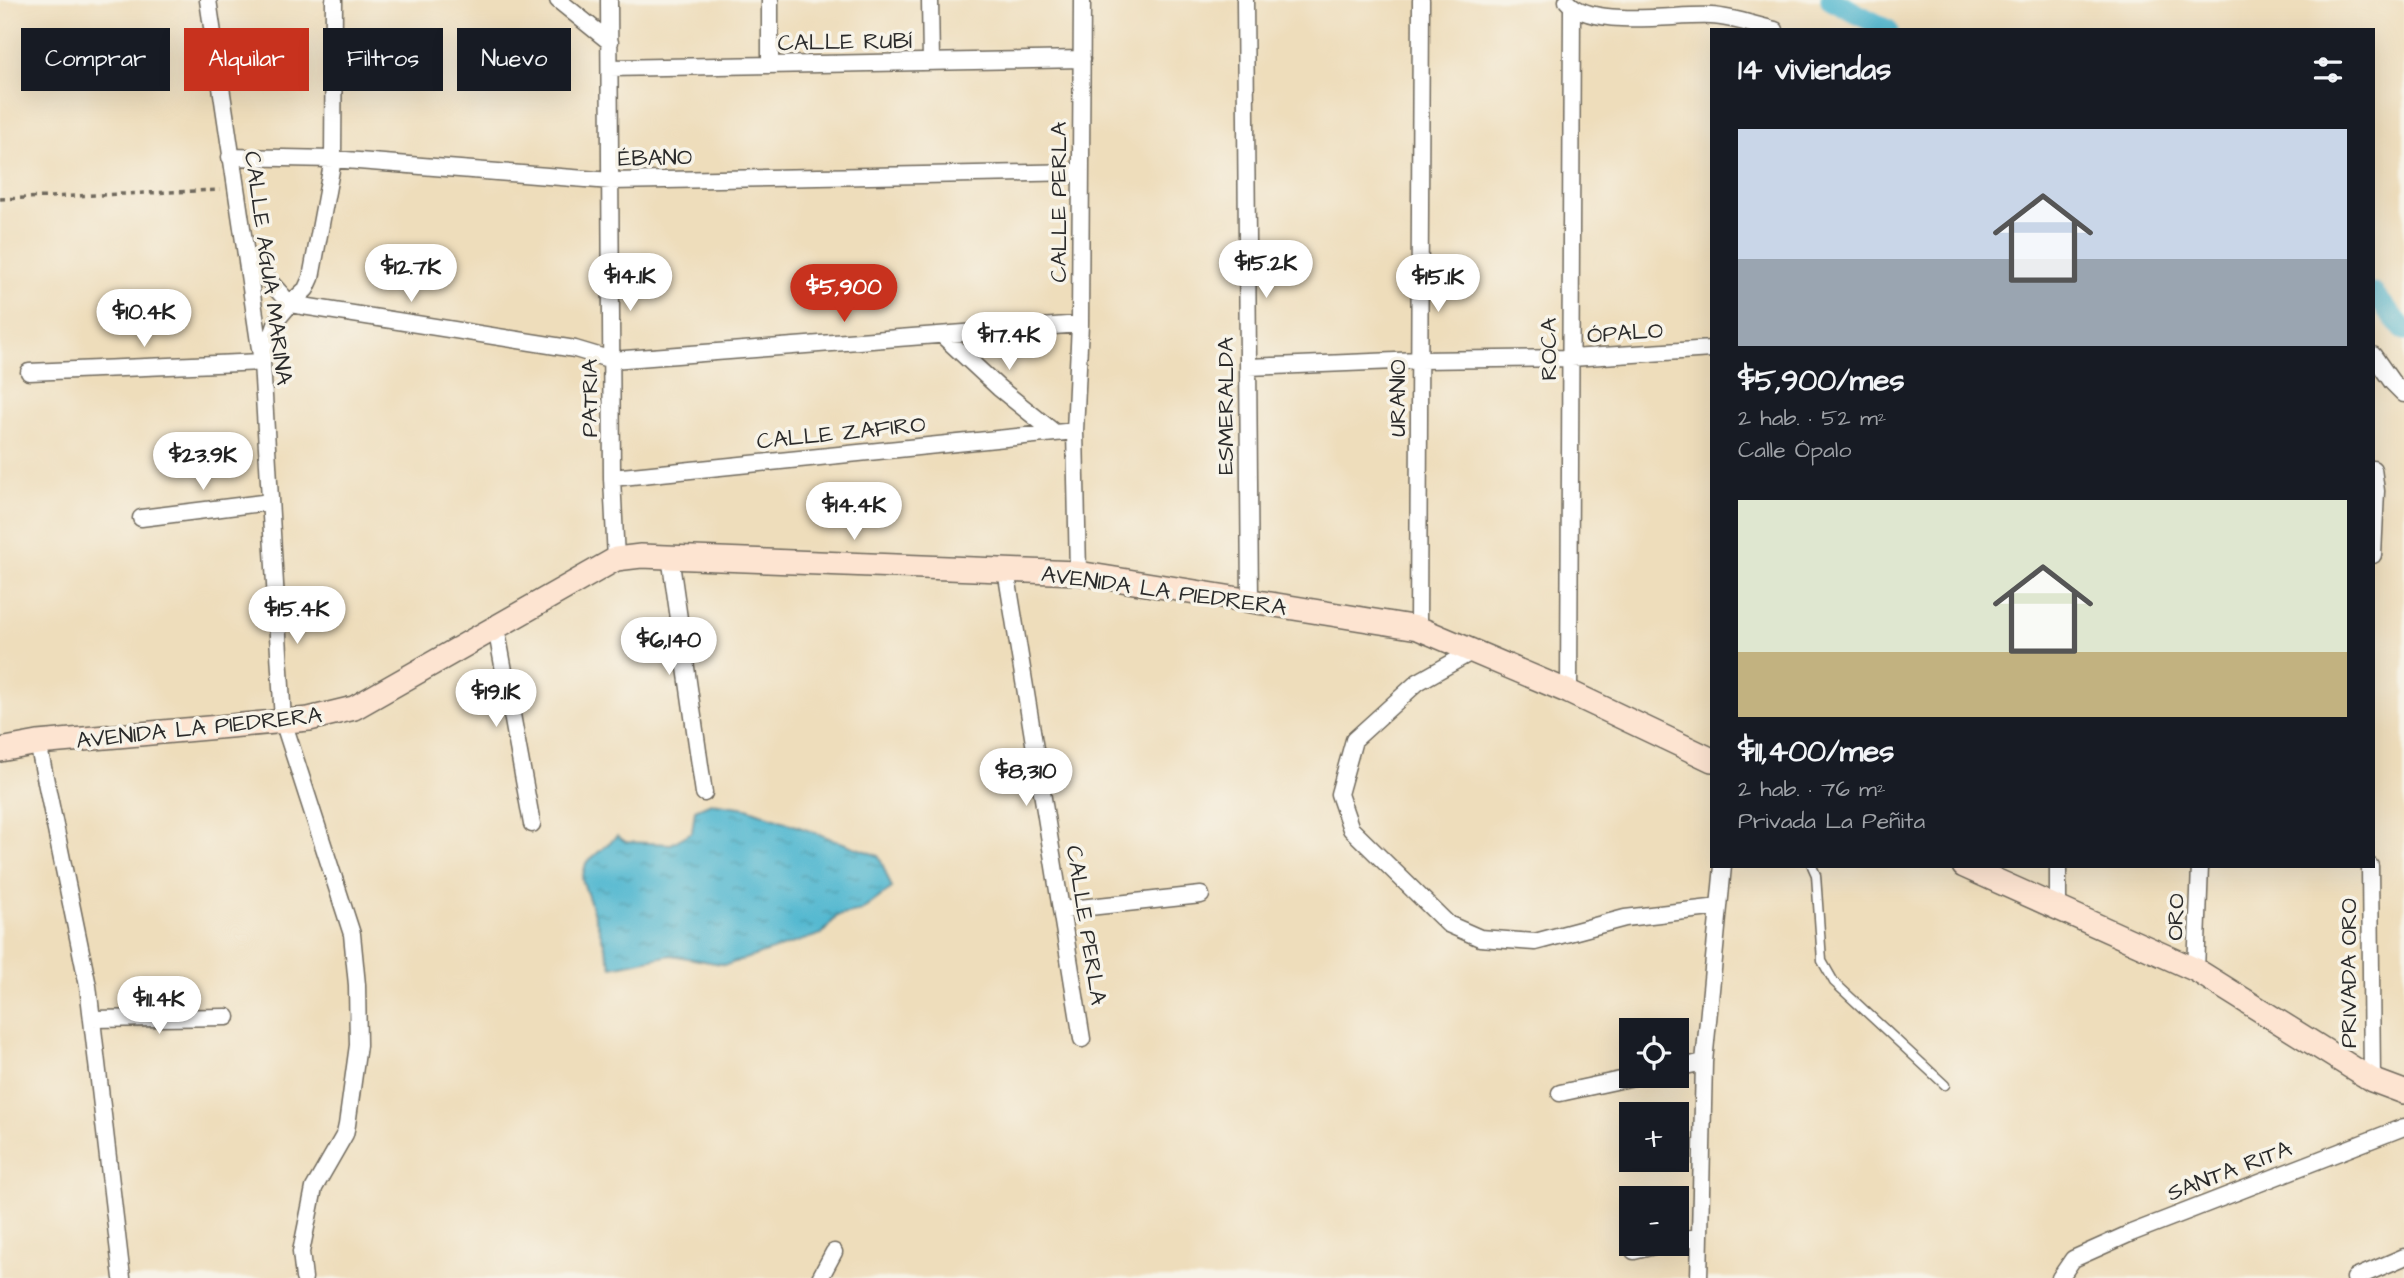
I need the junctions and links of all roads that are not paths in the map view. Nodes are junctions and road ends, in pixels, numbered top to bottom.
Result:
1 (208, 0) edge
2 (334, 0) edge
3 (558, 0) edge
4 (609, 0) edge
5 (770, 0) edge
6 (930, 0) edge
7 (1082, 0) edge
8 (1245, 0) edge
9 (1422, 0) edge
10 (1569, 4) edge
11 (1713, 23) edge
12 (1757, 28) edge
13 (610, 42) junction
14 (1082, 59) junction
15 (931, 62) junction
16 (770, 65) junction
17 (610, 68) junction
18 (230, 157) junction
19 (333, 159) junction
20 (1081, 172) junction
21 (611, 181) junction
22 (246, 255) junction
23 (290, 304) junction
24 (1080, 324) junction
25 (942, 335) junction
26 (1710, 349) edge
27 (1571, 358) junction
28 (2375, 358) edge
29 (611, 360) junction
30 (1420, 360) junction
31 (262, 362) junction
32 (1248, 367) junction
33 (29, 372) dead end
34 (2404, 394) edge
35 (1075, 431) junction
36 (1055, 433) junction
37 (612, 478) junction
38 (2375, 484) edge
39 (270, 502) junction
40 (2375, 512) edge
41 (141, 518) dead end
42 (670, 556) junction
43 (616, 559) junction
44 (1006, 570) junction
45 (1078, 573) junction
46 (1250, 601) junction
47 (496, 627) junction
48 (1418, 628) junction
49 (1473, 651) junction
50 (1569, 692) junction
51 (283, 722) junction
52 (38, 743) junction
53 (0, 750) edge
54 (1710, 759) edge
55 (704, 793) dead end
56 (532, 824) dead end
57 (1723, 868) edge
58 (1813, 868) edge
59 (1968, 868) edge
60 (2059, 868) edge
61 (2200, 868) edge
62 (2370, 868) edge
63 (1201, 895) dead end
64 (1719, 907) junction
65 (2059, 909) junction
66 (1061, 910) junction
67 (2196, 970) junction
68 (227, 1017) dead end
69 (92, 1019) junction
70 (1082, 1039) dead end
71 (1704, 1062) junction
72 (1689, 1065) edge
73 (1619, 1080) edge
74 (2372, 1080) junction
75 (1945, 1085) dead end
76 (1560, 1093) dead end
77 (2404, 1093) edge
78 (2404, 1127) edge
79 (1700, 1236) junction
80 (1689, 1238) edge
81 (834, 1252) dead end
82 (2404, 1256) edge
83 (122, 1278) edge
84 (304, 1278) edge
85 (820, 1278) edge
86 (1699, 1278) edge
87 (2060, 1278) edge
88 (2355, 1278) edge

1 - 18 street, CALLE AGUA MARINA
2 - 19 street
3 - 13 street
4 - 13 street, PATRIA
5 - 16 street
6 - 15 street
7 - 14 street, CALLE PERLA
8 - 32 street, ESMERALDA
9 - 30 street, URANIO
10 - 11 street
10 - 27 street, ROCA
11 - 12 street
13 - 17 street, PATRIA
14 - 15 street, CALLE RUBÍ
14 - 20 street, CALLE PERLA
15 - 16 street, CALLE RUBÍ
16 - 17 street, CALLE RUBÍ
17 - 21 street, PATRIA
18 - 19 street, ÉBANO
18 - 22 street, CALLE AGUA MARINA
19 - 21 street, ÉBANO
19 - 23 street
20 - 21 street, ÉBANO
20 - 24 street, CALLE PERLA
21 - 29 street, PATRIA
22 - 23 street
22 - 31 street, CALLE AGUA MARINA
23 - 29 street
23 - 31 street
24 - 25 street
24 - 35 street, CALLE PERLA
25 - 29 street
25 - 36 street
26 - 27 street, ÓPALO
27 - 30 street, ÓPALO
27 - 50 street, ROCA
28 - 34 street
29 - 37 street, PATRIA
30 - 32 street, ÓPALO
30 - 48 street, URANIO
31 - 33 street
31 - 39 street, CALLE AGUA MARINA
32 - 46 street, ESMERALDA
35 - 36 street, CALLE ZAFIRO
35 - 45 street, CALLE PERLA
36 - 37 street, CALLE ZAFIRO
37 - 43 street, PATRIA
38 - 40 street
39 - 41 street
39 - 51 street, CALLE AGUA MARINA
42 - 43 street, AVENIDA LA PIEDRERA
42 - 44 street, AVENIDA LA PIEDRERA
42 - 55 street
43 - 47 street, AVENIDA LA PIEDRERA
44 - 45 street, AVENIDA LA PIEDRERA
44 - 66 street, CALLE PERLA
45 - 46 street, AVENIDA LA PIEDRERA
46 - 48 street, AVENIDA LA PIEDRERA
47 - 51 street, AVENIDA LA PIEDRERA
47 - 56 street
48 - 49 street, AVENIDA LA PIEDRERA
49 - 50 street, AVENIDA LA PIEDRERA
49 - 64 street
50 - 54 street, AVENIDA LA PIEDRERA
51 - 52 street, AVENIDA LA PIEDRERA
51 - 84 street, CALLE AGUA MARINA
52 - 53 street, AVENIDA LA PIEDRERA
52 - 69 street
57 - 64 street
58 - 75 lane
59 - 65 street
60 - 65 street
61 - 67 street, ORO
62 - 74 street, PRIVADA ORO
63 - 66 street
64 - 71 street
65 - 67 street
66 - 70 street, CALLE PERLA
67 - 74 street
68 - 69 street
69 - 83 street
71 - 72 street
71 - 79 street
73 - 76 street
74 - 77 street
78 - 87 street, SANTA RITA
79 - 80 street
79 - 86 street
81 - 85 street
82 - 88 street

